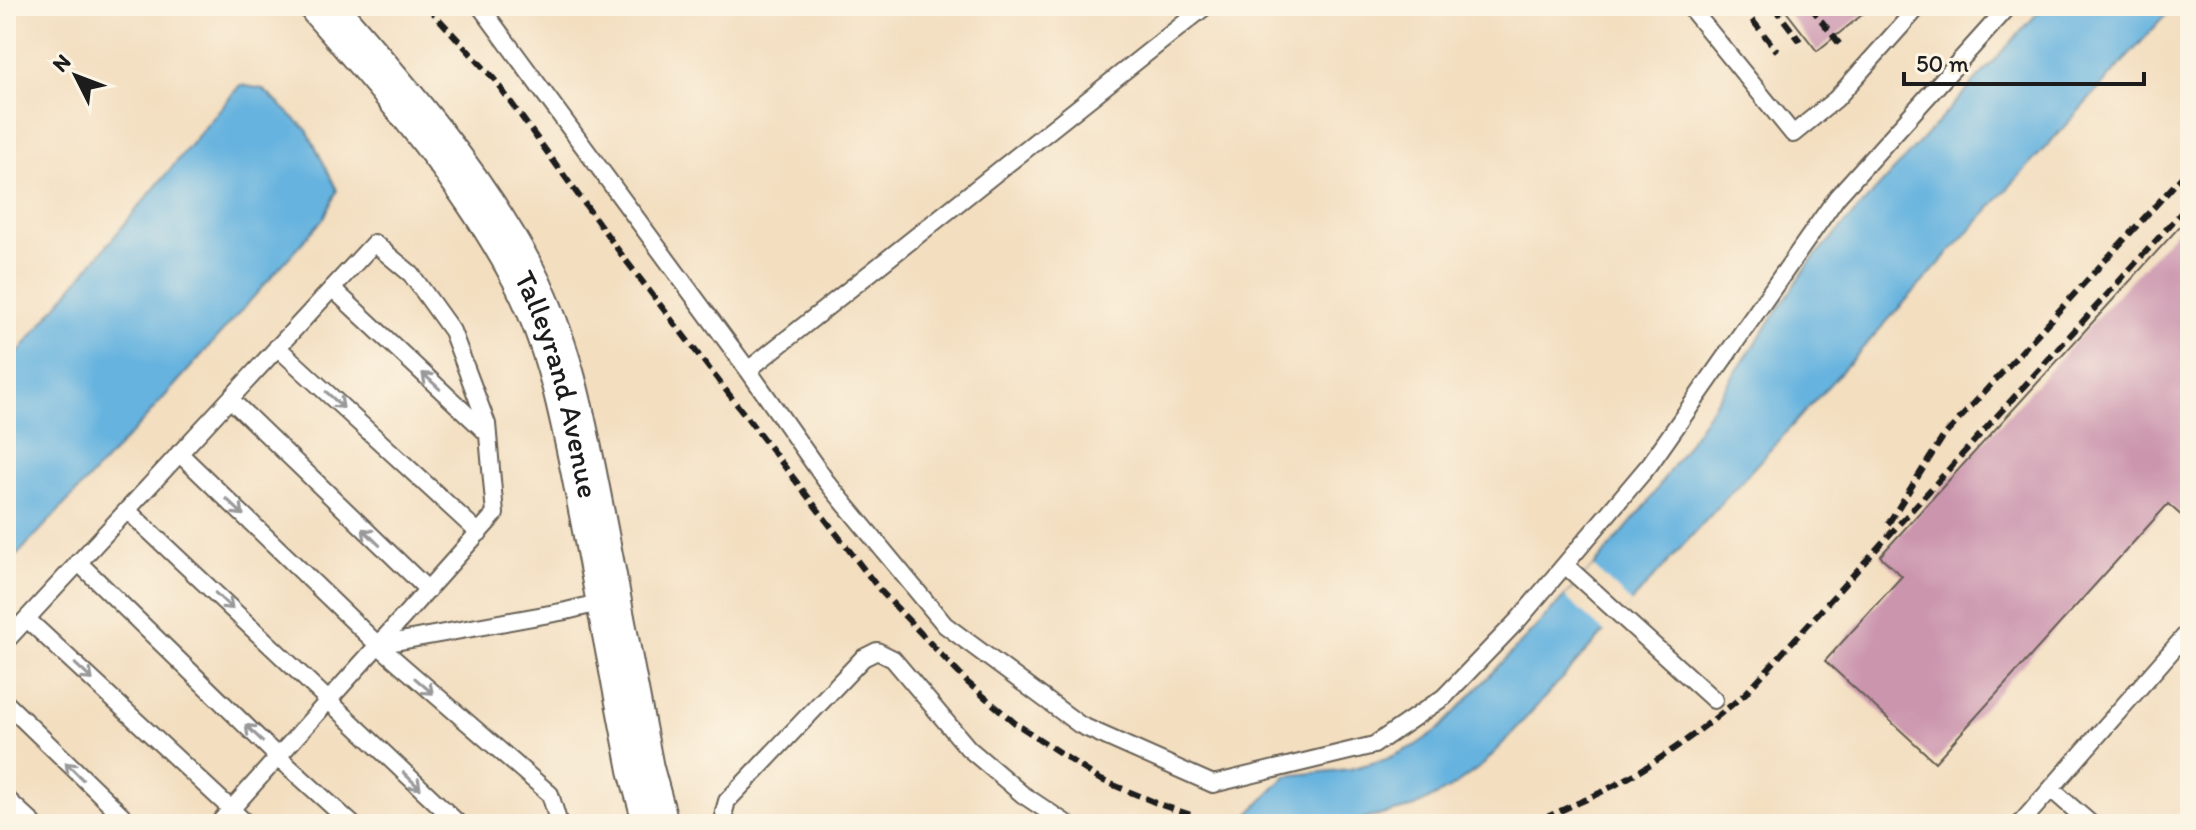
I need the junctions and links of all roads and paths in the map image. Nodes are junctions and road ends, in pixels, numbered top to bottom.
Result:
1 (322, 6) edge
2 (480, 6) edge
3 (1206, 6) edge
4 (1689, 6) edge
5 (1919, 6) edge
6 (2009, 6) edge
7 (332, 288) junction
8 (277, 347) junction
9 (748, 370) junction
10 (230, 399) junction
11 (488, 434) junction
12 (179, 453) junction
13 (127, 510) junction
14 (479, 533) junction
15 (78, 562) junction
16 (1565, 565) junction
17 (428, 590) junction
18 (608, 600) junction
19 (27, 619) junction
20 (2190, 630) edge
21 (6, 641) edge
22 (378, 645) junction
23 (1714, 700) dead end
24 (330, 701) junction
25 (6, 703) edge
26 (278, 757) junction
27 (2051, 789) junction
28 (6, 798) edge
29 (231, 809) junction
30 (34, 824) edge
31 (131, 824) edge
32 (218, 824) edge
33 (247, 824) edge
34 (352, 824) edge
35 (459, 824) edge
36 (559, 824) edge
37 (656, 824) edge
38 (727, 824) edge
39 (1067, 824) edge
40 (2020, 824) edge
41 (2091, 824) edge

1 - 18 street, Talleyrand Avenue
2 - 9 lane
3 - 9 lane
4 - 5 lane
6 - 16 lane
7 - 8 lane
11 -> 7 lane
7 - 11 lane
8 - 10 lane
8 -> 14 lane
9 - 16 lane
10 - 12 lane
17 -> 10 lane
11 - 14 lane
12 - 13 lane
12 -> 22 lane
13 - 15 lane
13 -> 24 lane
14 - 17 lane
15 - 19 lane
26 -> 15 lane
16 - 23 lane
17 - 22 lane
18 - 22 lane
18 - 37 street, Talleyrand Avenue
19 - 21 lane
19 -> 29 lane
20 - 27 lane
22 - 24 lane
22 -> 36 lane
24 - 26 lane
24 -> 35 lane
31 -> 25 lane
26 - 29 lane
26 - 34 lane
27 - 40 lane
27 - 41 lane
28 - 30 lane
29 - 32 lane
29 - 33 lane
38 - 39 lane

